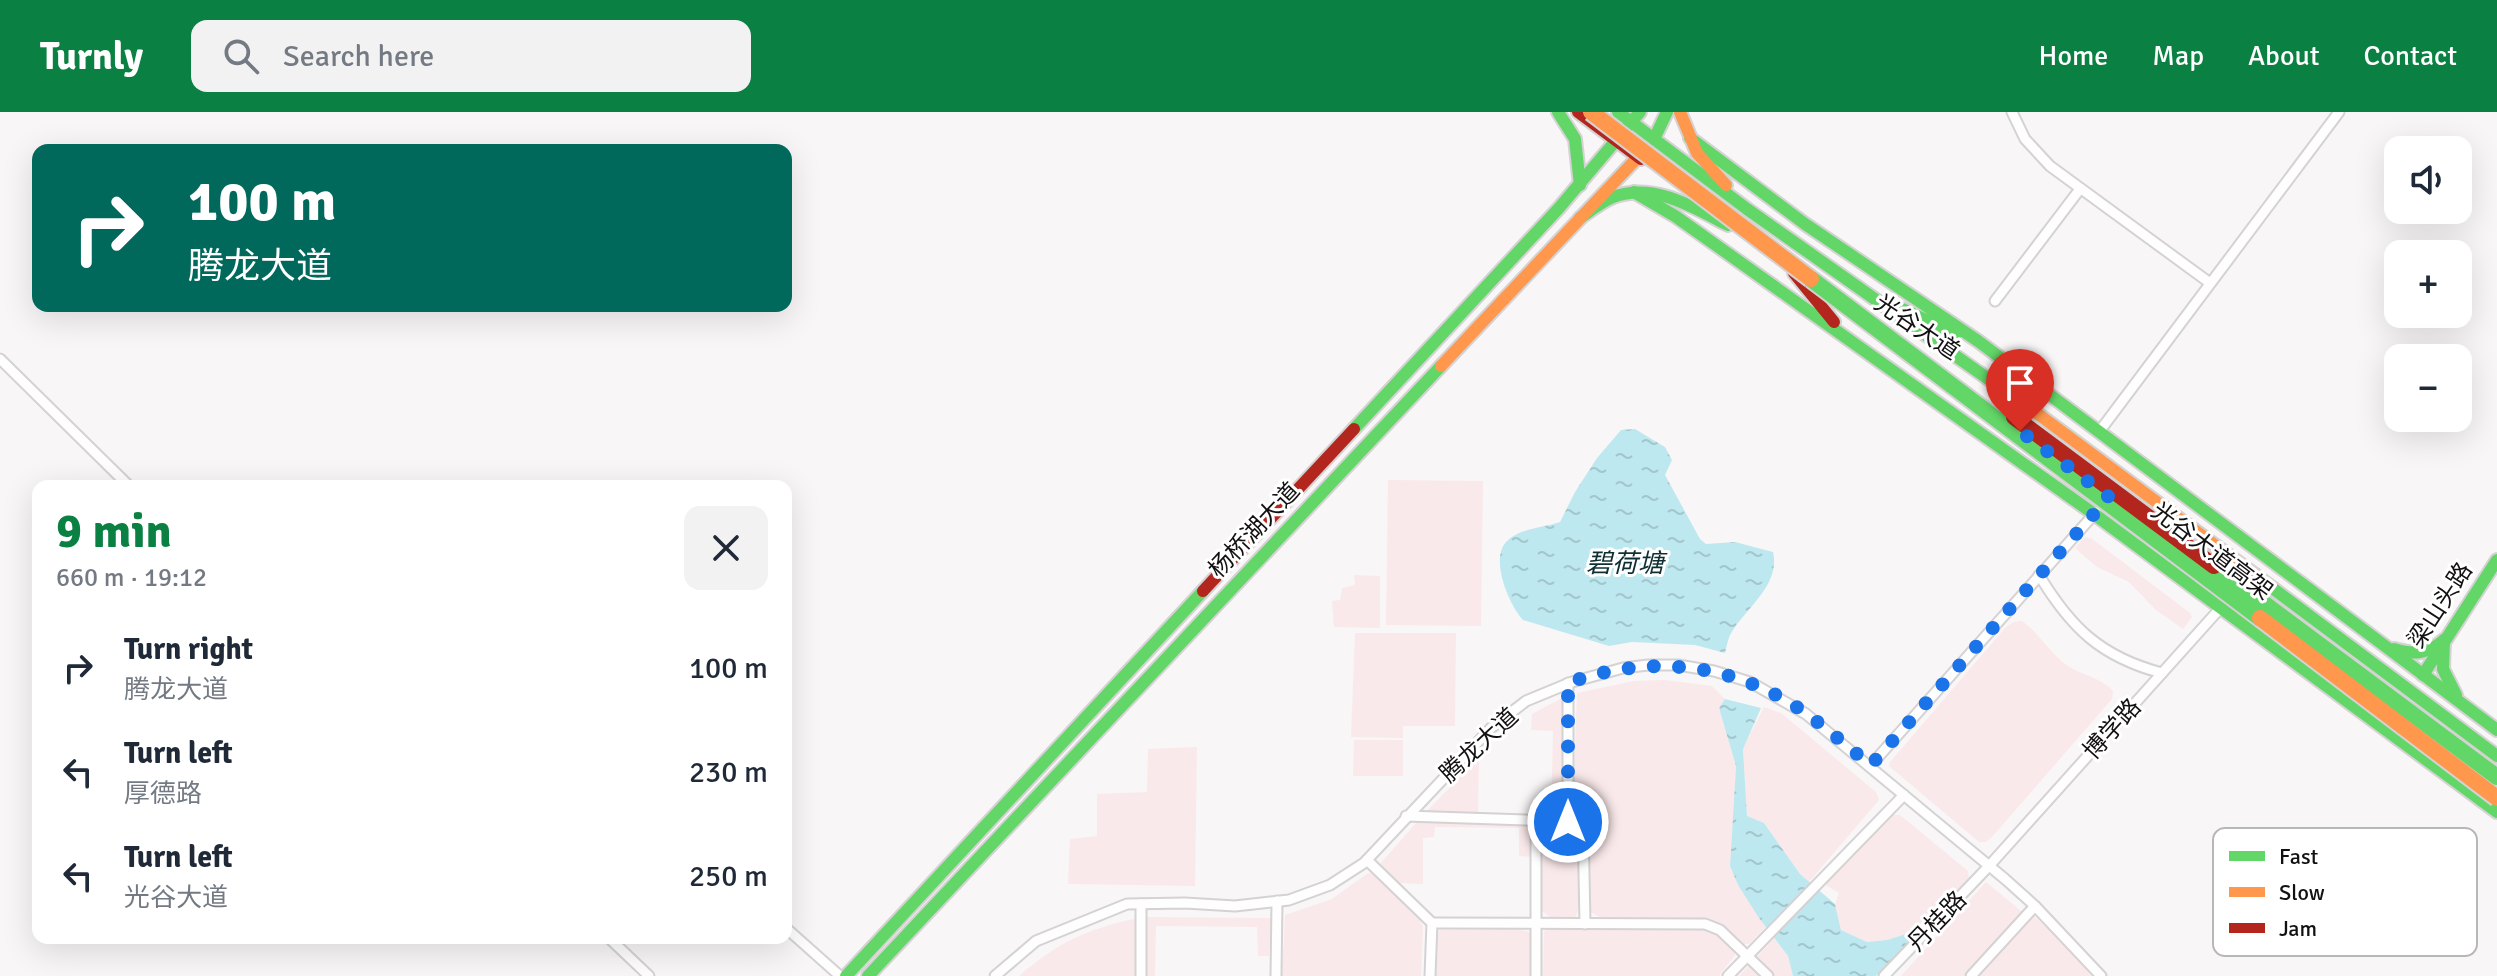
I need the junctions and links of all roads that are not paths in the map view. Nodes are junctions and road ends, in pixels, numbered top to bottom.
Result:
1 (1549, 112) edge
2 (1591, 112) edge
3 (1604, 112) edge
4 (1618, 112) edge
5 (1667, 112) edge
6 (1680, 112) edge
7 (2012, 112) edge
8 (2339, 112) edge
9 (1568, 116) edge
10 (1637, 118) edge
11 (1690, 138) junction
12 (1654, 139) junction
13 (1617, 143) junction
14 (1638, 157) junction
15 (1580, 185) junction
16 (2080, 189) junction
17 (1634, 192) junction
18 (1747, 209) junction
19 (1580, 218) junction
20 (1728, 225) junction
21 (1794, 273) junction
22 (2210, 283) junction
23 (1867, 293) junction
24 (1995, 301) dead end
25 (1854, 343) junction
26 (1989, 349) junction
27 (0, 359) edge
28 (2099, 432) junction
29 (123, 480) edge
30 (2109, 497) junction
31 (2094, 514) junction
32 (2497, 560) edge
33 (2039, 575) junction
34 (2235, 593) junction
35 (2221, 608) junction
36 (2444, 640) junction
37 (2382, 645) junction
38 (2162, 673) junction
39 (2423, 675) junction
40 (1568, 683) junction
41 (2468, 709) junction
42 (2497, 730) edge
43 (2426, 733) junction
44 (2497, 756) edge
45 (1871, 765) junction
46 (2497, 777) edge
47 (2497, 785) edge
48 (1904, 795) junction
49 (2495, 806) edge
50 (1406, 816) junction
51 (1536, 821) junction
52 (1568, 822) junction
53 (1367, 860) junction
54 (1989, 866) junction
55 (1277, 901) junction
56 (1141, 904) junction
57 (2035, 906) junction
58 (1432, 923) junction
59 (1536, 924) junction
60 (1585, 924) junction
61 (792, 933) edge
62 (615, 944) edge
63 (1748, 955) junction
64 (649, 976) edge
65 (840, 976) edge
66 (846, 976) edge
67 (868, 976) edge
68 (995, 976) edge
69 (1141, 976) edge
70 (1276, 976) edge
71 (1430, 976) edge
72 (1536, 976) edge
73 (1728, 976) edge
74 (1768, 976) edge
75 (1884, 976) edge
76 (1971, 976) edge
77 (2101, 976) edge

1 - 9 main road, 光谷大道
2 - 49 main road, 光谷大道高架, bridge
3 - 46 main road, 光谷大道高架, bridge
4 - 10 main road, 光谷大道
5 - 12 main road, 杨桥湖大道
6 - 11 main road
7 - 16 street
8 - 22 street
9 - 13 main road, 光谷大道
9 - 15 main road
10 - 12 main road, 光谷大道
10 - 13 main road, 杨桥湖大道
11 - 18 main road
11 - 26 main road
12 - 14 main road, 杨桥湖大道
12 - 18 main road, 光谷大道
13 - 14 main road, 光谷大道
13 - 15 main road, 杨桥湖大道
14 - 19 main road, 杨桥湖大道
14 - 20 main road, 光谷大道
15 - 66 main road, 杨桥湖大道
16 - 22 street
16 - 24 street
17 - 19 main road
17 - 20 main road
17 - 25 main road
18 - 23 main road, 光谷大道
19 - 67 main road, 杨桥湖大道
20 - 21 main road, 光谷大道
21 - 25 main road
21 - 30 main road, 光谷大道
22 - 28 street
23 - 26 main road
23 - 44 main road, 光谷大道
25 - 31 main road
26 - 28 main road
27 - 29 street
28 - 37 main road
30 - 31 street
30 - 34 main road, 光谷大道
31 - 33 street
31 - 35 main road
32 - 36 main road, 梁山头路
33 - 38 street
33 - 45 street
34 - 35 street, 博学路
34 - 43 main road, 光谷大道
35 - 38 street, 博学路
35 - 49 main road
36 - 37 main road
36 - 39 main road, 梁山头路
36 - 41 main road
37 - 39 main road
38 - 54 street, 博学路
39 - 41 main road
40 - 45 street, 腾龙大道
40 - 50 street, 腾龙大道
40 - 52 street
41 - 42 main road
43 - 47 main road, 光谷大道
43 - 49 main road
45 - 48 street, 腾龙大道
48 - 54 street, 腾龙大道
48 - 63 street
50 - 51 street
50 - 53 street, 腾龙大道
51 - 52 street
51 - 59 street
52 - 60 street
53 - 55 street, 腾龙大道
53 - 58 street
54 - 57 street, 腾龙大道
54 - 75 street, 丹桂路
55 - 56 street, 腾龙大道
55 - 70 street
56 - 68 street, 腾龙大道
56 - 69 street
57 - 76 street
57 - 77 street, 腾龙大道
58 - 59 street
58 - 71 street
59 - 60 street
59 - 72 street
60 - 63 street
61 - 65 street
62 - 64 street
63 - 73 street
63 - 74 street

